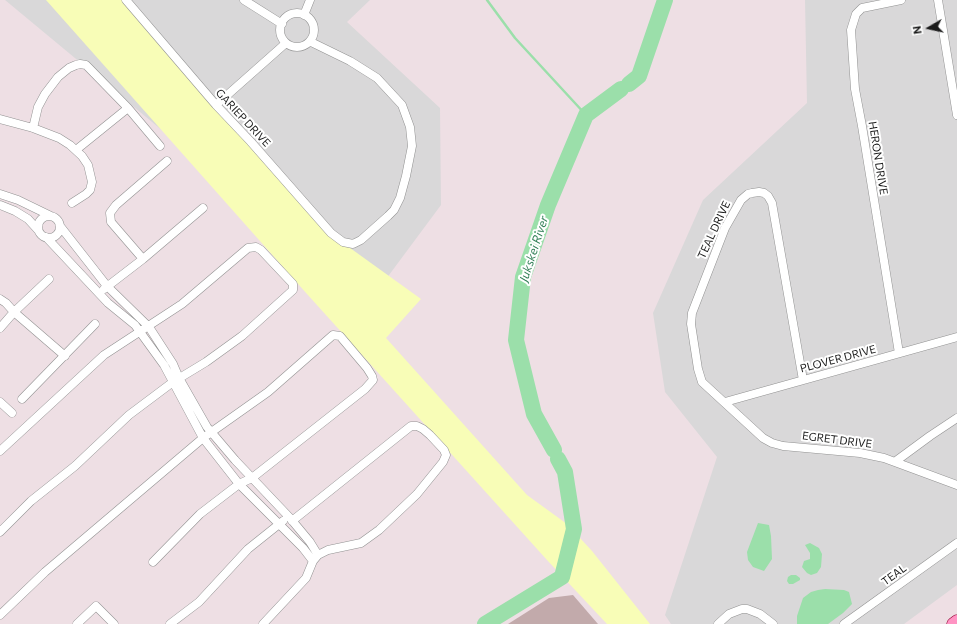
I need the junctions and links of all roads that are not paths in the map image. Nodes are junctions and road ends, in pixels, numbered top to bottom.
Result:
1 (126, 0) edge
2 (244, 0) edge
3 (310, 0) edge
4 (901, 0) edge
5 (938, 0) edge
6 (304, 15) junction
7 (282, 24) junction
8 (311, 42) junction
9 (286, 43) junction
10 (216, 105) junction
11 (128, 108) junction
12 (957, 115) edge
13 (0, 119) edge
14 (33, 128) junction
15 (160, 146) dead end
16 (76, 150) junction
17 (166, 161) dead end
18 (0, 194) edge
19 (72, 204) dead end
20 (0, 205) edge
21 (203, 208) dead end
22 (51, 216) junction
23 (60, 226) junction
24 (38, 230) junction
25 (46, 237) junction
26 (143, 260) junction
27 (50, 279) dead end
28 (107, 286) junction
29 (98, 293) junction
30 (0, 299) edge
31 (14, 312) junction
32 (95, 324) dead end
33 (149, 327) junction
34 (0, 328) edge
35 (141, 332) junction
36 (957, 337) edge
37 (899, 353) junction
38 (65, 356) junction
39 (176, 380) junction
40 (803, 380) junction
41 (22, 399) dead end
42 (0, 402) edge
43 (725, 402) junction
44 (12, 413) dead end
45 (957, 418) edge
46 (211, 432) junction
47 (203, 438) junction
48 (0, 452) edge
49 (896, 461) junction
50 (252, 478) junction
51 (239, 484) junction
52 (957, 485) edge
53 (290, 519) junction
54 (279, 523) junction
55 (0, 532) edge
56 (957, 543) edge
57 (316, 558) junction
58 (153, 562) dead end
59 (0, 615) edge
60 (957, 621) edge
61 (77, 624) edge
62 (114, 624) edge
63 (170, 624) edge
64 (263, 624) edge
65 (718, 624) edge
66 (773, 624) edge
67 (844, 624) edge
68 (953, 624) edge

1 - 10 street, GARIEP DRIVE
2 - 7 street
3 - 6 street
4 - 37 street, HERON DRIVE
5 - 12 street
6 - 7 street
6 - 8 street
7 - 9 street
8 - 9 street
8 - 10 street, GARIEP DRIVE
9 - 10 street
11 - 14 street
11 - 15 street
11 - 16 street
13 - 14 street
14 - 16 street
16 - 19 street
17 - 26 street
18 - 22 street
20 - 24 street
21 - 26 street
22 - 23 street
22 - 24 street
23 - 25 street
23 - 28 street
24 - 25 street
25 - 29 street
26 - 28 street
27 - 31 street
28 - 29 street
28 - 33 street
29 - 35 street
30 - 31 street
31 - 34 street
31 - 38 street
32 - 38 street
33 - 35 street
33 - 39 street
33 - 39 street
35 - 39 street
35 - 48 street
36 - 37 street, PLOVER DRIVE
37 - 40 street, PLOVER DRIVE
38 - 41 street
39 - 46 street
39 - 47 street
39 - 55 street
40 - 43 street, PLOVER DRIVE
40 - 43 street, TEAL DRIVE
42 - 44 street
43 - 49 street, EGRET DRIVE
45 - 49 street
46 - 47 street
46 - 50 street
46 - 50 street
47 - 51 street
47 - 59 street
49 - 52 street, EGRET DRIVE
50 - 51 street
50 - 53 street
51 - 54 street
51 - 58 street
53 - 54 street
53 - 57 street
53 - 57 street
54 - 57 street
54 - 63 street
56 - 67 street, TEAL
57 - 64 street
60 - 68 main road
61 - 62 street
65 - 66 street

